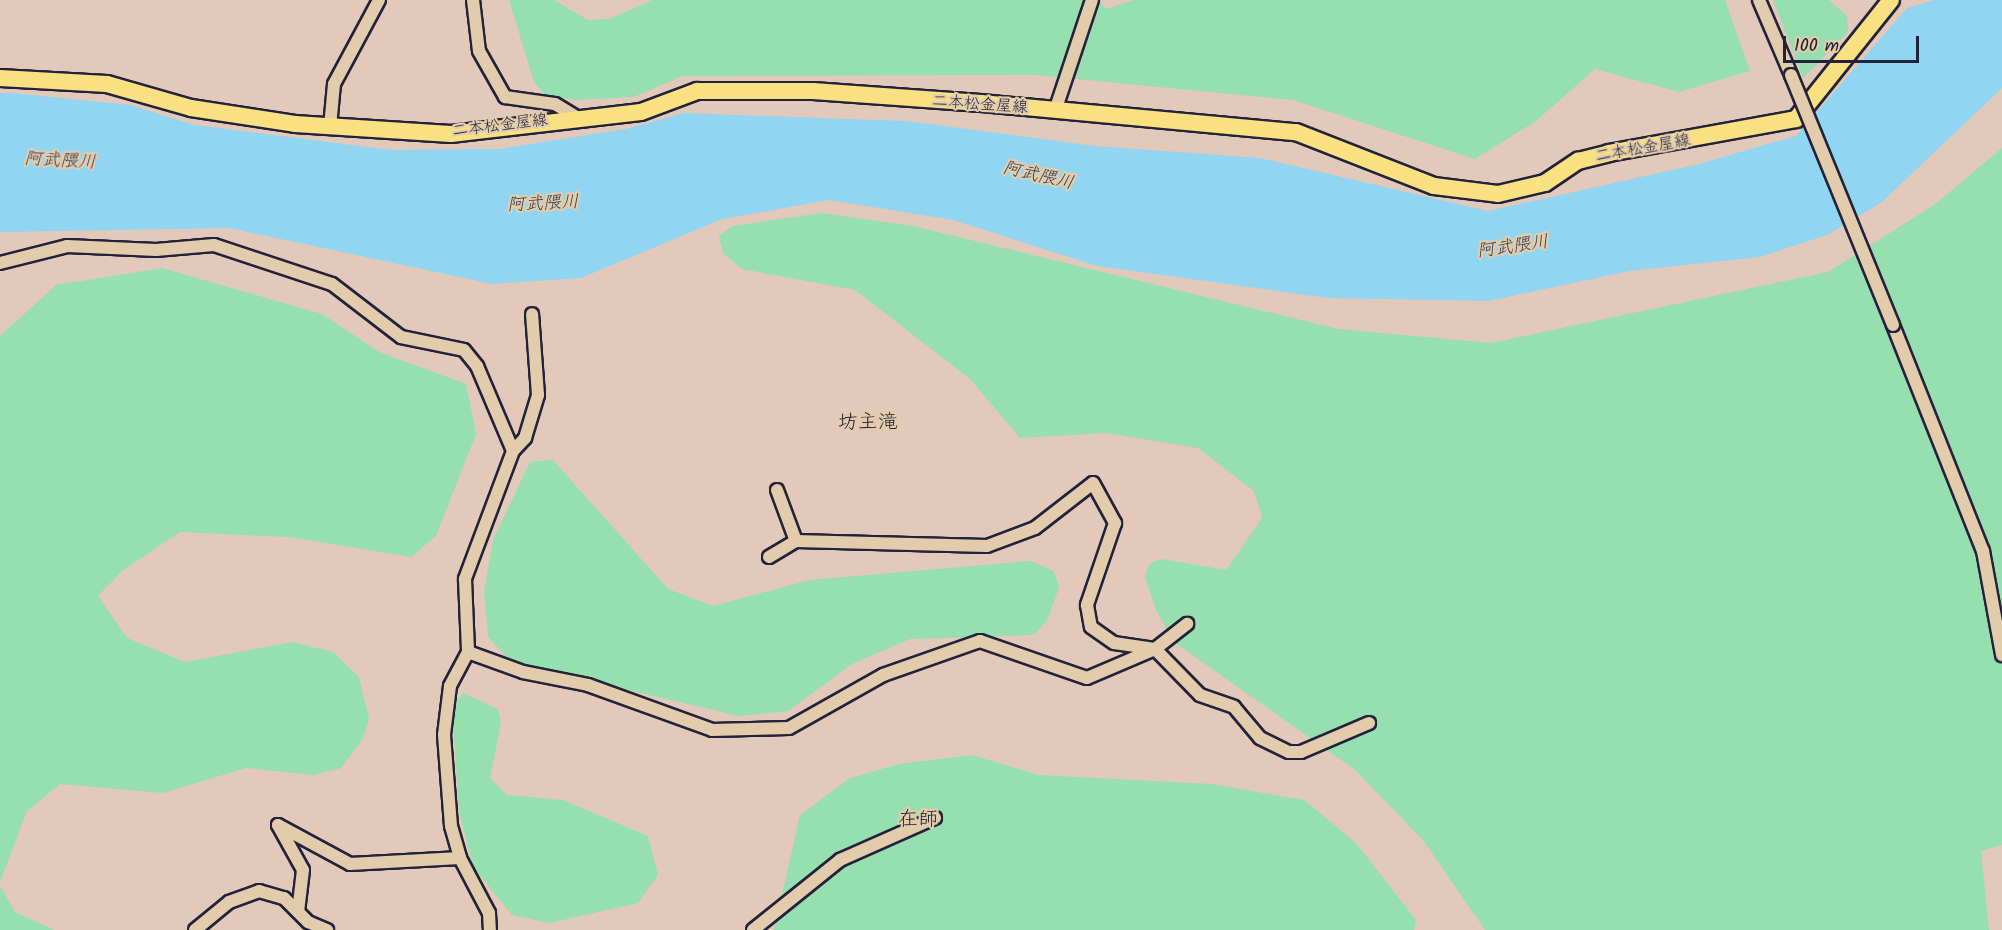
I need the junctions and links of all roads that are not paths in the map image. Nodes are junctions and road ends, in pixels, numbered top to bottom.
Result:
1 (379, 0) edge
2 (473, 0) edge
3 (1092, 0) edge
4 (1759, 0) edge
5 (1891, 0) edge
6 (0, 78) edge
7 (1055, 111) junction
8 (575, 116) junction
9 (330, 126) junction
10 (0, 263) edge
11 (532, 314) dead end
12 (513, 451) junction
13 (777, 490) dead end
14 (796, 541) junction
15 (769, 557) dead end
16 (1187, 624) dead end
17 (1155, 649) junction
18 (468, 652) junction
19 (2002, 655) edge
20 (1369, 723) dead end
21 (935, 818) dead end
22 (460, 858) junction
23 (298, 912) junction
24 (195, 930) edge
25 (327, 930) edge
26 (490, 930) edge
27 (753, 930) edge

1 - 9 street
2 - 8 street
3 - 7 street
4 - 19 street, bridge
5 - 7 main road, 二本松金屋線
6 - 9 main road, 二本松金屋線
7 - 8 main road, 二本松金屋線
8 - 9 main road, 二本松金屋線
10 - 12 street
11 - 12 street
12 - 18 street
13 - 14 street
14 - 15 street
14 - 17 street
16 - 17 street
17 - 18 street
17 - 20 street
18 - 22 street
21 - 27 street
22 - 23 street
22 - 26 street
23 - 24 street
23 - 25 street

